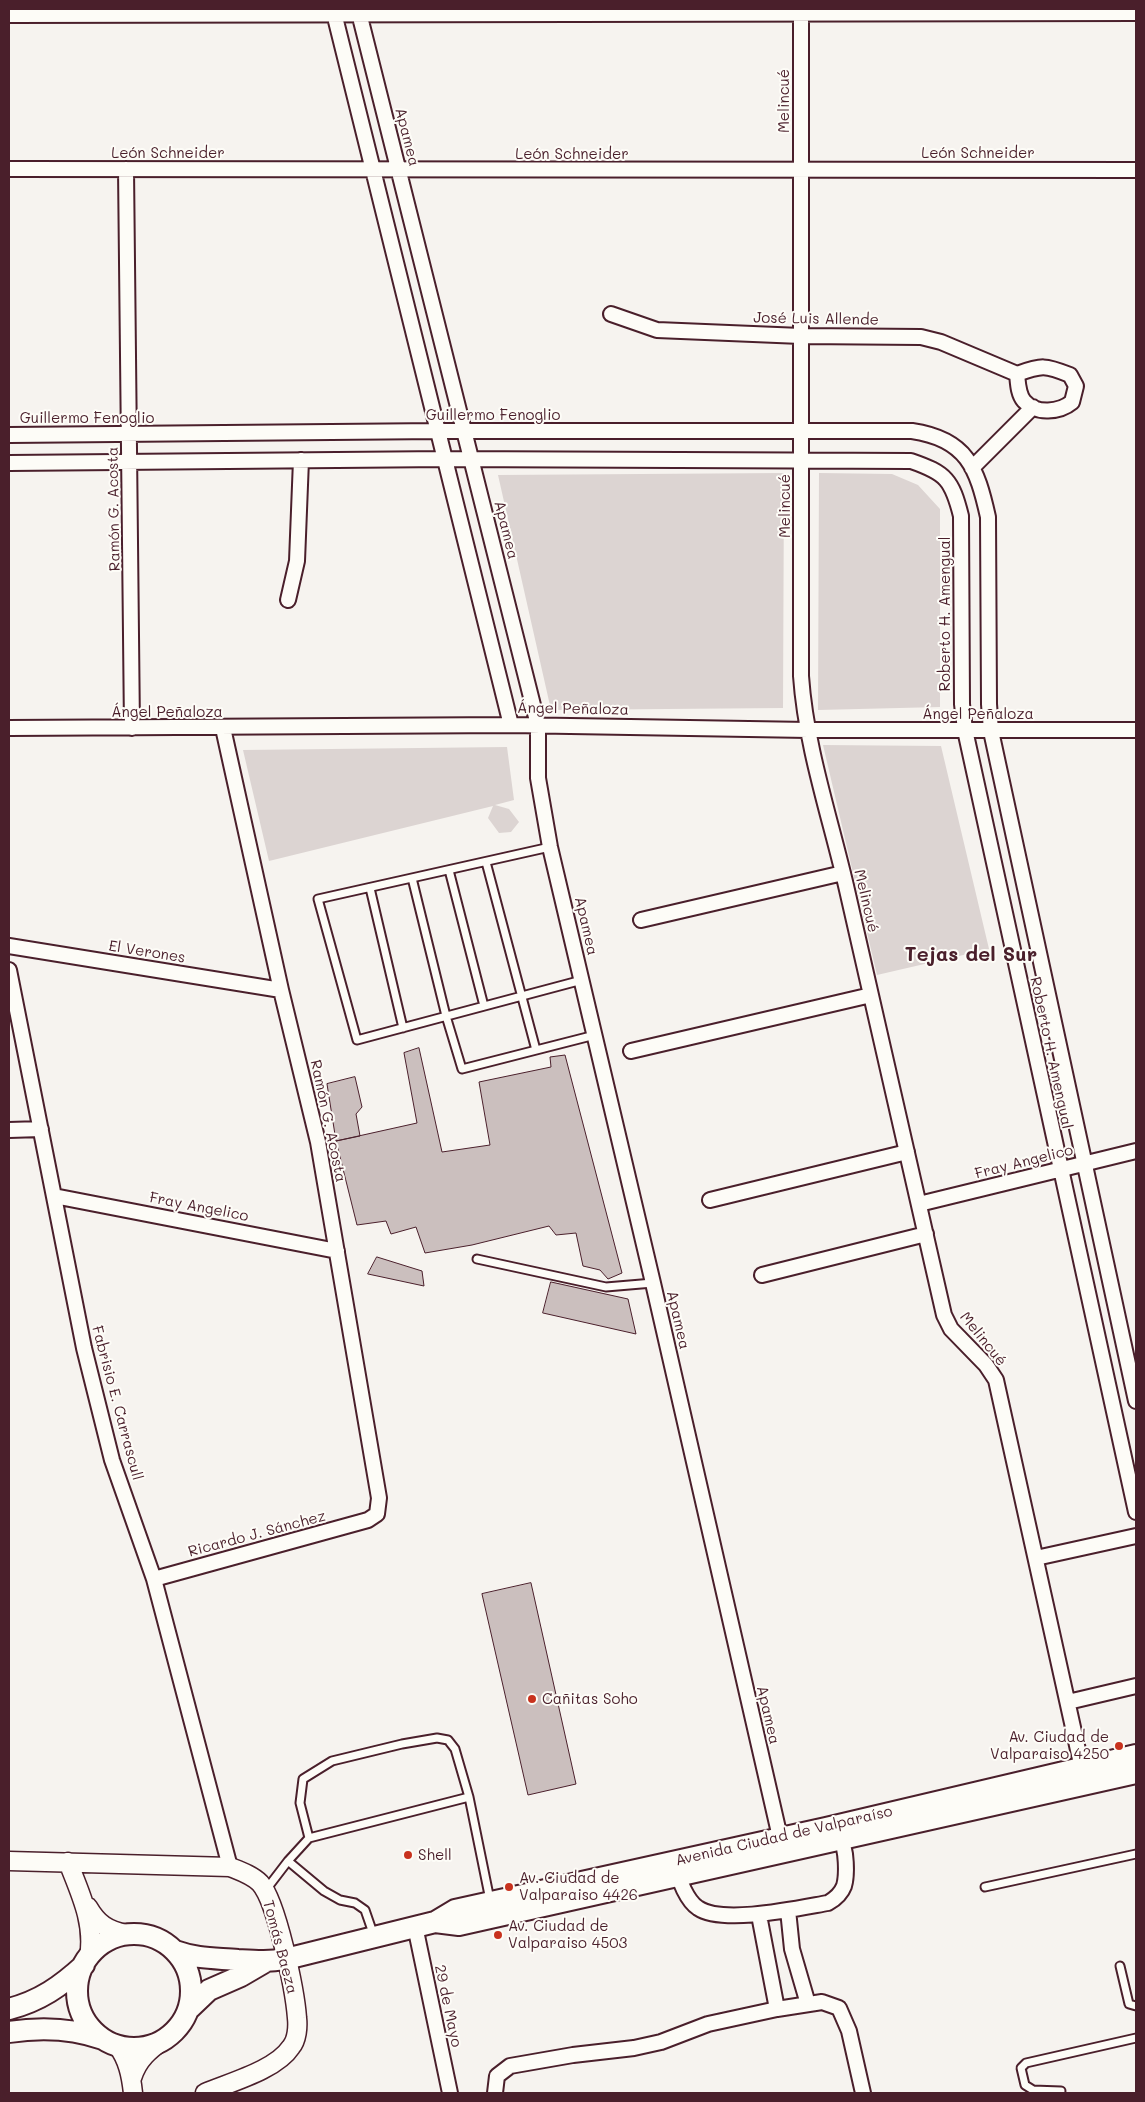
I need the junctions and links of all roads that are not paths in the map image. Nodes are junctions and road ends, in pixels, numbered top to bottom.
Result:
1 (358, 11) edge
2 (801, 11) edge
3 (334, 12) edge
4 (1136, 13) edge
5 (9, 15) edge
6 (9, 169) edge
7 (126, 169) junction
8 (801, 169) junction
9 (1136, 170) edge
10 (374, 171) junction
11 (399, 171) junction
12 (611, 314) dead end
13 (800, 336) junction
14 (1018, 374) junction
15 (1033, 407) junction
16 (438, 431) junction
17 (464, 431) junction
18 (801, 431) junction
19 (129, 434) junction
20 (9, 435) edge
21 (446, 459) junction
22 (801, 459) junction
23 (300, 460) junction
24 (471, 460) junction
25 (129, 462) junction
26 (9, 463) edge
27 (970, 464) junction
28 (288, 600) dead end
29 (511, 725) junction
30 (538, 725) junction
31 (9, 728) edge
32 (132, 728) junction
33 (224, 728) junction
34 (808, 730) junction
35 (964, 730) junction
36 (1136, 730) edge
37 (991, 731) junction
38 (550, 847) junction
39 (486, 862) junction
40 (449, 870) junction
41 (843, 873) junction
42 (412, 878) junction
43 (370, 888) junction
44 (641, 920) dead end
45 (9, 946) edge
46 (9, 970) edge
47 (582, 980) junction
48 (281, 990) junction
49 (871, 994) junction
50 (522, 996) junction
51 (484, 1006) junction
52 (446, 1016) junction
53 (403, 1028) junction
54 (594, 1035) junction
55 (536, 1050) junction
56 (631, 1051) dead end
57 (41, 1129) junction
58 (9, 1130) edge
59 (1136, 1151) edge
60 (907, 1152) junction
61 (1085, 1163) junction
62 (1060, 1169) junction
63 (54, 1196) junction
64 (710, 1200) dead end
65 (919, 1204) junction
66 (926, 1234) junction
67 (337, 1251) junction
68 (477, 1259) dead end
69 (762, 1275) dead end
70 (653, 1283) junction
71 (1136, 1401) edge
72 (1136, 1512) edge
73 (368, 1520) joint
74 (1136, 1536) edge
75 (1036, 1558) junction
76 (154, 1579) junction
77 (1136, 1686) edge
78 (1068, 1702) junction
79 (1136, 1755) edge
80 (1082, 1768) junction
81 (1136, 1773) edge
82 (469, 1797) junction
83 (833, 1834) junction
84 (308, 1838) junction
85 (781, 1845) junction
86 (1136, 1854) edge
87 (9, 1861) edge
88 (288, 1861) junction
89 (68, 1862) junction
90 (230, 1867) junction
91 (676, 1869) junction
92 (985, 1887) dead end
93 (265, 1891) junction
94 (81, 1896) junction
95 (491, 1902) junction
96 (788, 1910) junction
97 (759, 1915) junction
98 (434, 1922) junction
99 (414, 1926) junction
100 (126, 1934) junction
101 (374, 1937) junction
102 (175, 1951) junction
103 (286, 1959) junction
104 (86, 1961) junction
105 (264, 1962) junction
106 (1120, 1966) dead end
107 (808, 2004) junction
108 (1136, 2006) edge
109 (9, 2009) edge
110 (777, 2009) junction
111 (188, 2010) junction
112 (9, 2032) edge
113 (167, 2037) junction
114 (1136, 2038) edge
115 (113, 2043) junction
116 (132, 2086) edge
117 (1061, 2091) dead end
118 (205, 2093) edge
119 (450, 2093) edge
120 (495, 2093) edge
121 (863, 2093) edge

1 - 2 street
1 - 3 street
1 - 11 street, Apamea
2 - 4 street
2 - 8 street, Melincué
3 - 5 street
3 - 10 street
6 - 7 street, León Schneider
7 - 10 street, León Schneider
7 - 19 street, Ramón G. Acosta
8 - 9 street, León Schneider
8 - 11 street, León Schneider
8 - 13 street, Melincué
10 - 11 street, León Schneider
10 - 16 street
11 - 17 street, Apamea
12 - 13 street, José Luis Allende
13 - 14 street, José Luis Allende
13 - 18 street, Melincué
14 - 15 street
14 - 15 street
15 - 27 street
16 - 17 street, Guillermo Fenoglio
16 - 19 street, Guillermo Fenoglio
16 - 21 street
17 - 18 street, Guillermo Fenoglio
17 - 24 street, Apamea
18 - 22 street, Melincué
18 - 27 street, Guillermo Fenoglio
19 - 20 street, Guillermo Fenoglio
19 - 25 street, Ramón G. Acosta
21 - 23 street
21 - 24 street
21 - 29 street
22 - 24 street
22 - 34 street, Melincué
22 - 35 street, Roberto H. Amengual
23 - 25 street
23 - 28 street
24 - 30 street, Apamea
25 - 26 street
25 - 32 street, Ramón G. Acosta
27 - 37 street, Roberto H. Amengual
29 - 30 street, Ángel Peñaloza
29 - 33 street, Ángel Peñaloza
30 - 34 street, Ángel Peñaloza
30 - 38 street, Apamea
31 - 32 street, Ángel Peñaloza
32 - 33 street, Ángel Peñaloza
33 - 48 street, Ramón G. Acosta
34 - 35 street, Ángel Peñaloza
34 - 41 street, Melincué
35 - 37 street, Ángel Peñaloza
35 - 62 street, Roberto H. Amengual
36 - 37 street, Ángel Peñaloza
37 - 61 street, Roberto H. Amengual
38 - 39 lane
38 - 47 street, Apamea
39 - 40 lane
39 - 50 lane
40 - 42 lane
40 - 51 lane
41 - 44 street
41 - 49 street, Melincué
42 - 43 lane
42 - 52 lane
43 - 53 lane
43 - 53 lane
45 - 48 street, El Verones
46 - 57 street, Fabrisio E. Carrascull
47 - 50 lane
47 - 54 street, Apamea
48 - 67 street, Ramón G. Acosta
49 - 56 street
49 - 60 street, Melincué
50 - 51 lane
50 - 55 lane
51 - 52 lane
52 - 53 lane
52 - 55 lane
54 - 55 lane
54 - 70 street, Apamea
57 - 58 street
57 - 63 street, Fabrisio E. Carrascull
59 - 61 street, Fray Angelico
60 - 64 street
60 - 65 street, Melincué
61 - 62 street, Fray Angelico
61 - 71 street, Roberto H. Amengual
62 - 65 street, Fray Angelico
62 - 72 street, Roberto H. Amengual
63 - 67 street, Fray Angelico
63 - 76 street, Fabrisio E. Carrascull
65 - 66 street, Melincué
66 - 69 street
66 - 75 street, Melincué
67 - 73 street, Ramón G. Acosta
68 - 70 lane
70 - 85 street, Apamea
73 - 76 street, Ricardo J. Sánchez
74 - 75 street
75 - 78 street, Melincué
76 - 90 street, Fabrisio E. Carrascull
77 - 78 street
78 - 80 street, Melincué
79 - 80 main road, Avenida Ciudad de Valparaíso
80 - 83 main road, Avenida Ciudad de Valparaíso
81 - 83 main road, Avenida Ciudad de Valparaíso
82 - 84 lane
82 - 84 lane
82 - 95 lane
83 - 85 main road, Avenida Ciudad de Valparaíso
83 - 96 street
84 - 88 lane
85 - 91 main road, Avenida Ciudad de Valparaíso
86 - 92 lane
87 - 89 street, Tomás Baeza
88 - 93 lane
88 - 101 lane
89 - 90 street, Tomás Baeza
89 - 94 street
90 - 93 street, Tomás Baeza
91 - 95 main road, Avenida Ciudad de Valparaíso
91 - 97 street
91 - 98 main road, Avenida Ciudad de Valparaíso
93 - 103 street, Tomás Baeza
94 - 100 street
94 - 104 street
95 - 98 main road, Avenida Ciudad de Valparaíso
96 - 97 street
96 - 107 street
97 - 110 street
98 - 99 main road, Avenida Ciudad de Valparaíso
99 - 101 main road, Avenida Ciudad de Valparaíso
99 - 119 street, 29 de Mayo
100 - 102 main road
100 - 104 main road
101 - 103 main road, Avenida Ciudad de Valparaíso
102 - 105 main road
102 - 111 main road
103 - 105 main road, Avenida Ciudad de Valparaíso
103 - 118 street, Tomás Baeza
104 - 109 main road
104 - 115 main road
105 - 111 main road
106 - 108 lane
107 - 110 street
107 - 121 street
110 - 120 street
111 - 113 main road
112 - 115 main road
113 - 115 main road
113 - 116 street
114 - 117 lane
115 - 116 street

